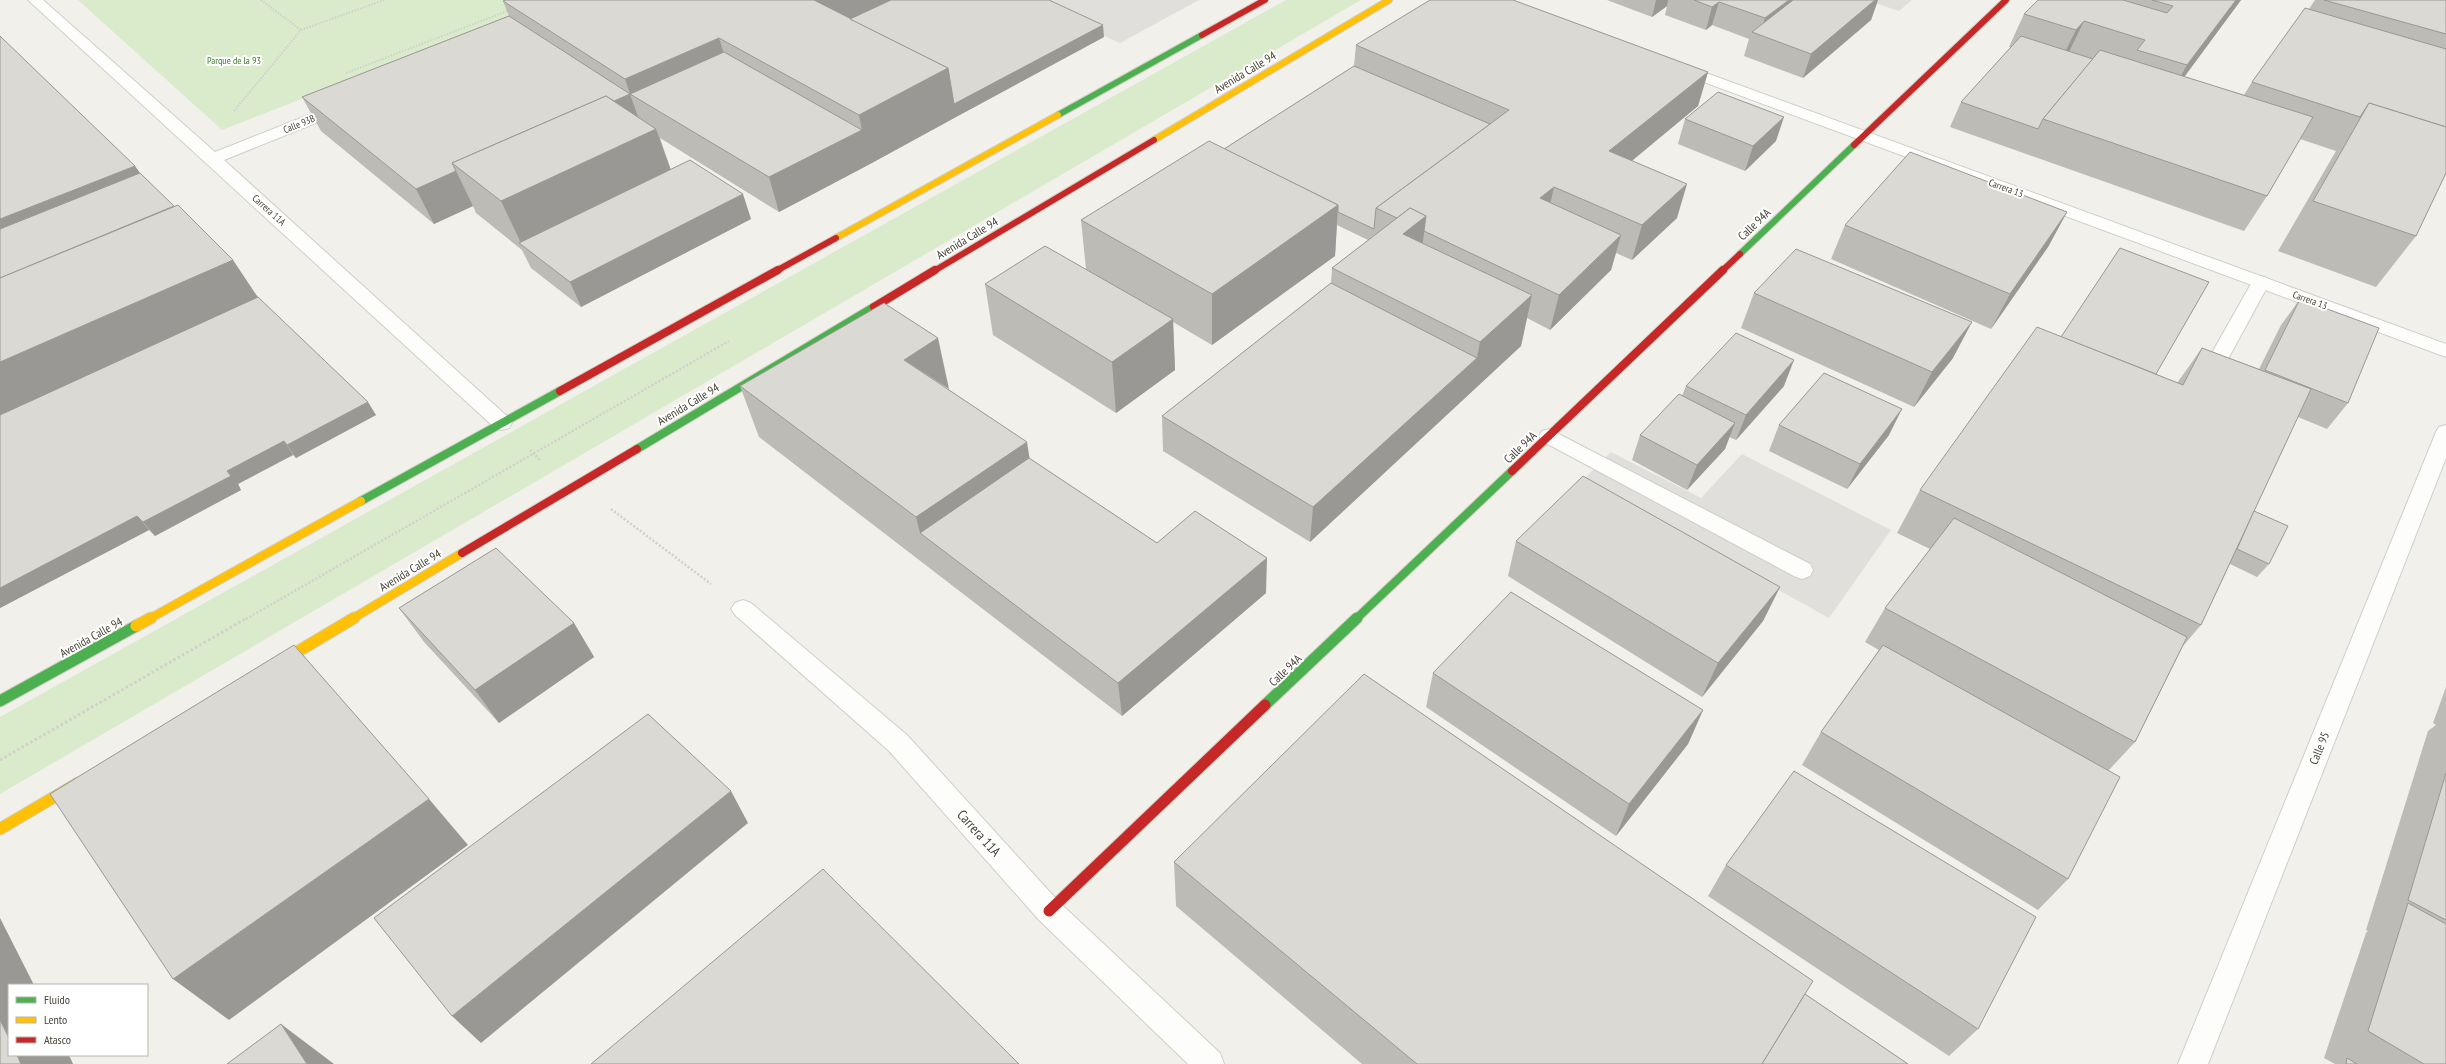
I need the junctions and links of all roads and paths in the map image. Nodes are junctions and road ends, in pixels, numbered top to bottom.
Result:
1 (34, 0) edge
2 (261, 0) edge
3 (384, 0) edge
4 (1265, 0) edge
5 (1389, 0) edge
6 (2006, 0) edge
7 (513, 8) edge
8 (301, 30) junction
9 (1666, 63) edge
10 (344, 74) dead end
11 (360, 100) edge
12 (231, 113) dead end
13 (1864, 136) junction
14 (213, 159) junction
15 (2261, 282) junction
16 (734, 338) dead end
17 (2446, 350) edge
18 (2196, 400) edge
19 (502, 423) junction
20 (2446, 432) edge
21 (1550, 436) junction
22 (534, 454) junction
23 (570, 489) junction
24 (1802, 570) dead end
25 (743, 609) joint
26 (261, 674) edge
27 (0, 701) edge
28 (0, 760) edge
29 (89, 776) edge
30 (0, 829) edge
31 (1049, 911) junction
32 (1209, 1064) edge
33 (2193, 1064) edge

1 - 14 street, Carrera 11A
2 - 8 path
3 - 8 path
4 - 19 main road, Avenida Calle 94
5 - 23 main road, Avenida Calle 94
6 - 13 main road, Calle 94A
7 - 10 path
8 - 12 path
9 - 13 street, Carrera 13
11 - 14 street, Calle 93B
13 - 15 street, Carrera 13
13 - 21 main road, Calle 94A
14 - 19 street, Carrera 11A
15 - 17 street, Carrera 13
15 - 18 street
16 - 22 path
19 - 22 path
19 - 27 main road, Avenida Calle 94
20 - 33 street, Calle 95
21 - 24 street
21 - 31 main road, Calle 94A
22 - 23 path
22 - 28 path
23 - 25 path
23 - 26 main road, Avenida Calle 94
25 - 31 street, Carrera 11A
29 - 30 main road
31 - 32 street, Carrera 11A

